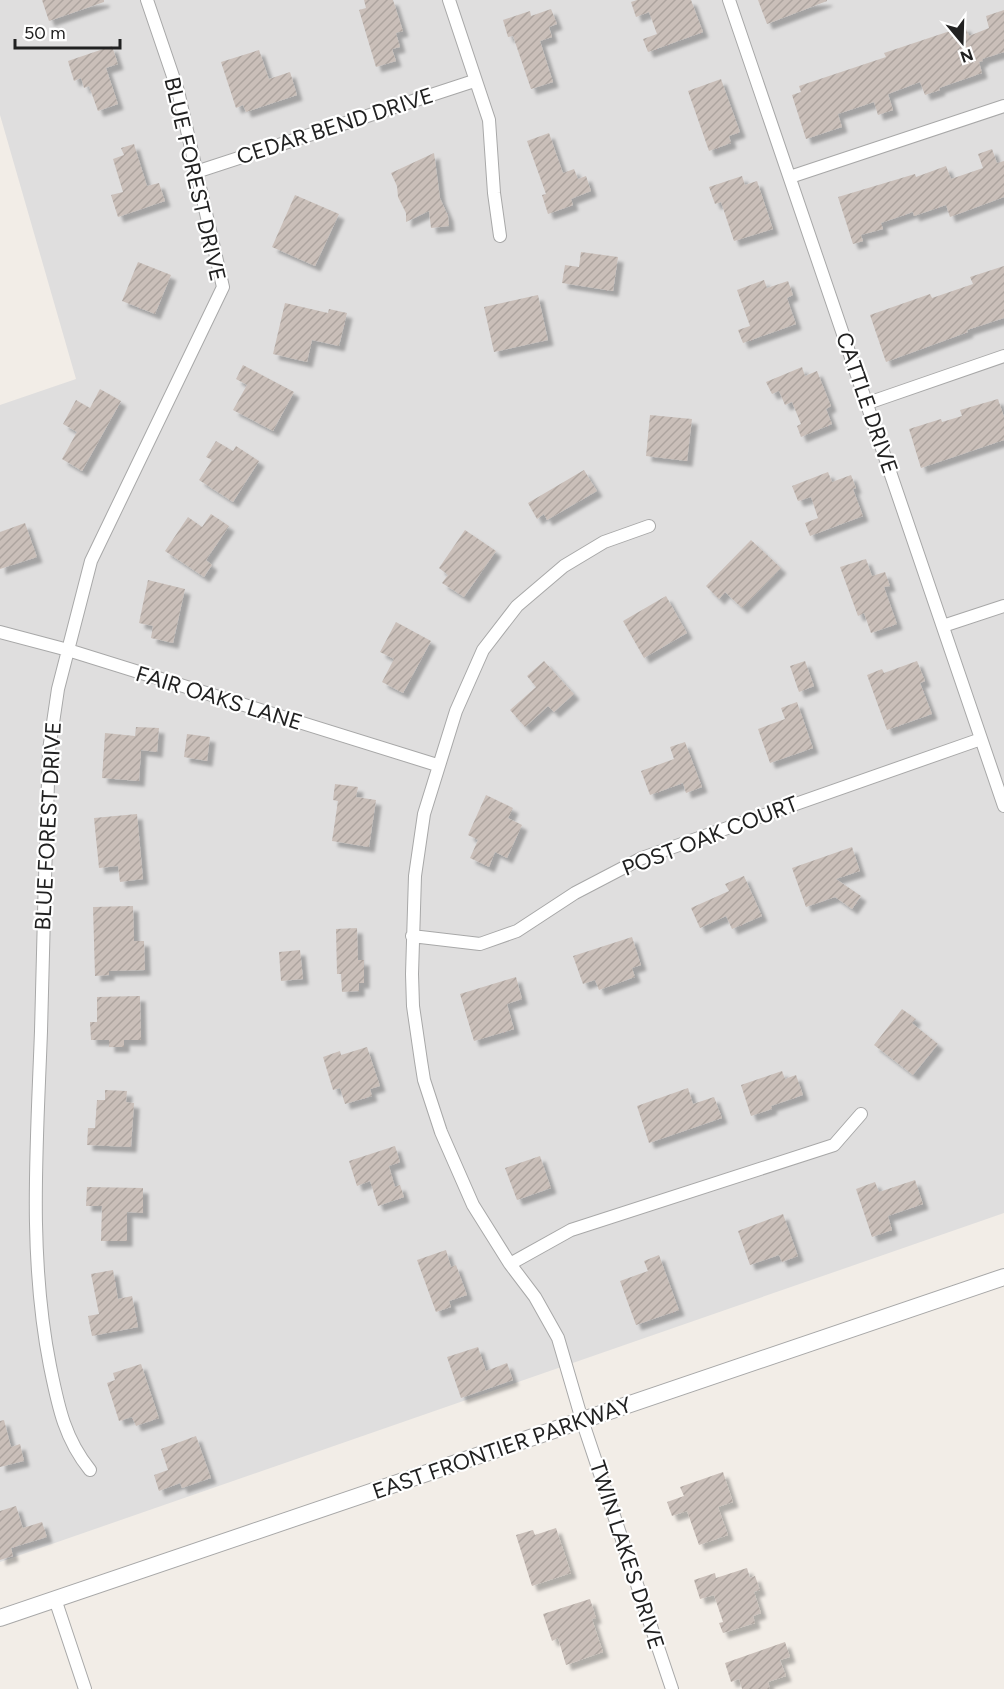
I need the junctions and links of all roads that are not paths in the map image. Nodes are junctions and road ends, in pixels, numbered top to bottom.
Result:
1 (147, 0) edge
2 (449, 0) edge
3 (729, 0) edge
4 (474, 81) junction
5 (1004, 106) edge
6 (196, 172) junction
7 (790, 177) junction
8 (500, 236) dead end
9 (1004, 356) edge
10 (868, 403) junction
11 (649, 526) dead end
12 (1004, 606) edge
13 (943, 626) junction
14 (0, 632) edge
15 (68, 650) junction
16 (981, 739) junction
17 (437, 765) junction
18 (1004, 806) edge
19 (412, 936) junction
20 (861, 1114) dead end
21 (510, 1264) junction
22 (1004, 1277) edge
23 (582, 1420) junction
24 (90, 1470) dead end
25 (56, 1599) junction
26 (0, 1618) edge
27 (86, 1689) edge
28 (672, 1689) edge

1 - 6 street, BLUE FOREST DRIVE
2 - 4 street
3 - 7 street, CATTLE DRIVE
4 - 6 street, CEDAR BEND DRIVE
4 - 8 street
5 - 7 street
6 - 15 street, BLUE FOREST DRIVE
7 - 10 street, CATTLE DRIVE
9 - 10 street
10 - 13 street, CATTLE DRIVE
11 - 17 street, TWIN LAKES DRIVE
12 - 13 street
13 - 16 street, CATTLE DRIVE
14 - 15 street, FAIR OAKS LANE
15 - 17 street, FAIR OAKS LANE
15 - 24 street, BLUE FOREST DRIVE
16 - 18 street, CATTLE DRIVE
16 - 19 street, POST OAK COURT
17 - 19 street, TWIN LAKES DRIVE
19 - 21 street, TWIN LAKES DRIVE
20 - 21 street
21 - 23 street, TWIN LAKES DRIVE
22 - 23 street, EAST FRONTIER PARKWAY
23 - 25 street, EAST FRONTIER PARKWAY
23 - 28 street, TWIN LAKES DRIVE
25 - 26 street, EAST FRONTIER PARKWAY
25 - 27 street

